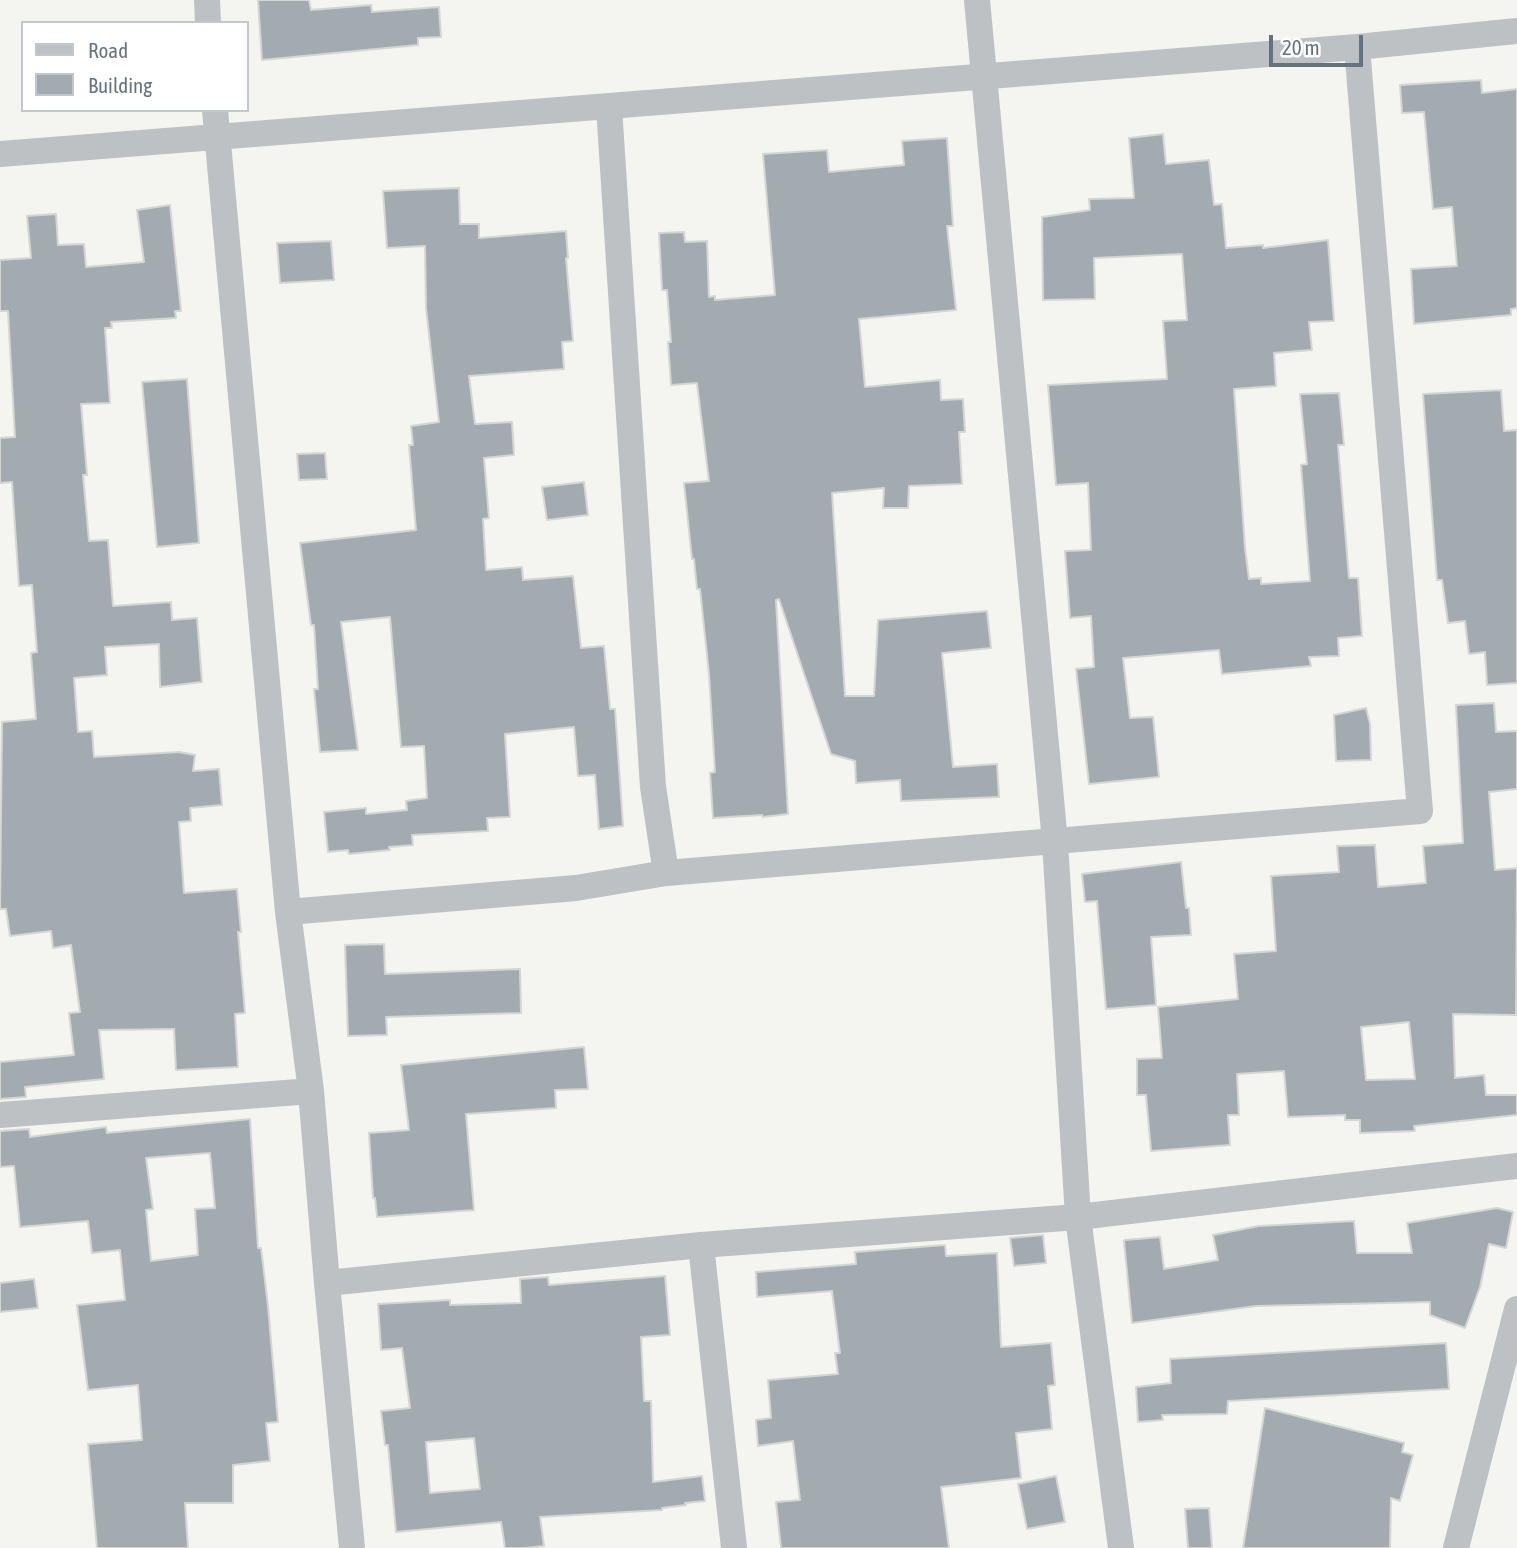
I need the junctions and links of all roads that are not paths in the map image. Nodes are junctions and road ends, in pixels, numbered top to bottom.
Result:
1 (207, 0) edge
2 (977, 0) edge
3 (208, 21) edge
4 (1517, 31) edge
5 (1357, 47) junction
6 (985, 77) junction
7 (609, 107) junction
8 (216, 123) edge
9 (0, 154) edge
10 (1055, 842) junction
11 (666, 873) junction
12 (288, 912) junction
13 (311, 1091) junction
14 (0, 1115) edge
15 (1517, 1166) edge
16 (1078, 1217) junction
17 (701, 1245) junction
18 (327, 1283) junction
19 (1517, 1309) edge
20 (352, 1548) edge
21 (734, 1548) edge
22 (1121, 1548) edge
23 (1456, 1548) edge

1 - 3 street
2 - 6 street
4 - 5 street
5 - 6 street
5 - 10 street
6 - 7 street
6 - 10 street
7 - 8 street
7 - 11 street
8 - 9 street
8 - 12 street
10 - 11 street
10 - 16 street
11 - 12 street
12 - 13 street
13 - 14 street
13 - 18 street
15 - 16 street
16 - 17 street
16 - 22 street
17 - 18 street
17 - 21 street
18 - 20 street
19 - 23 street

